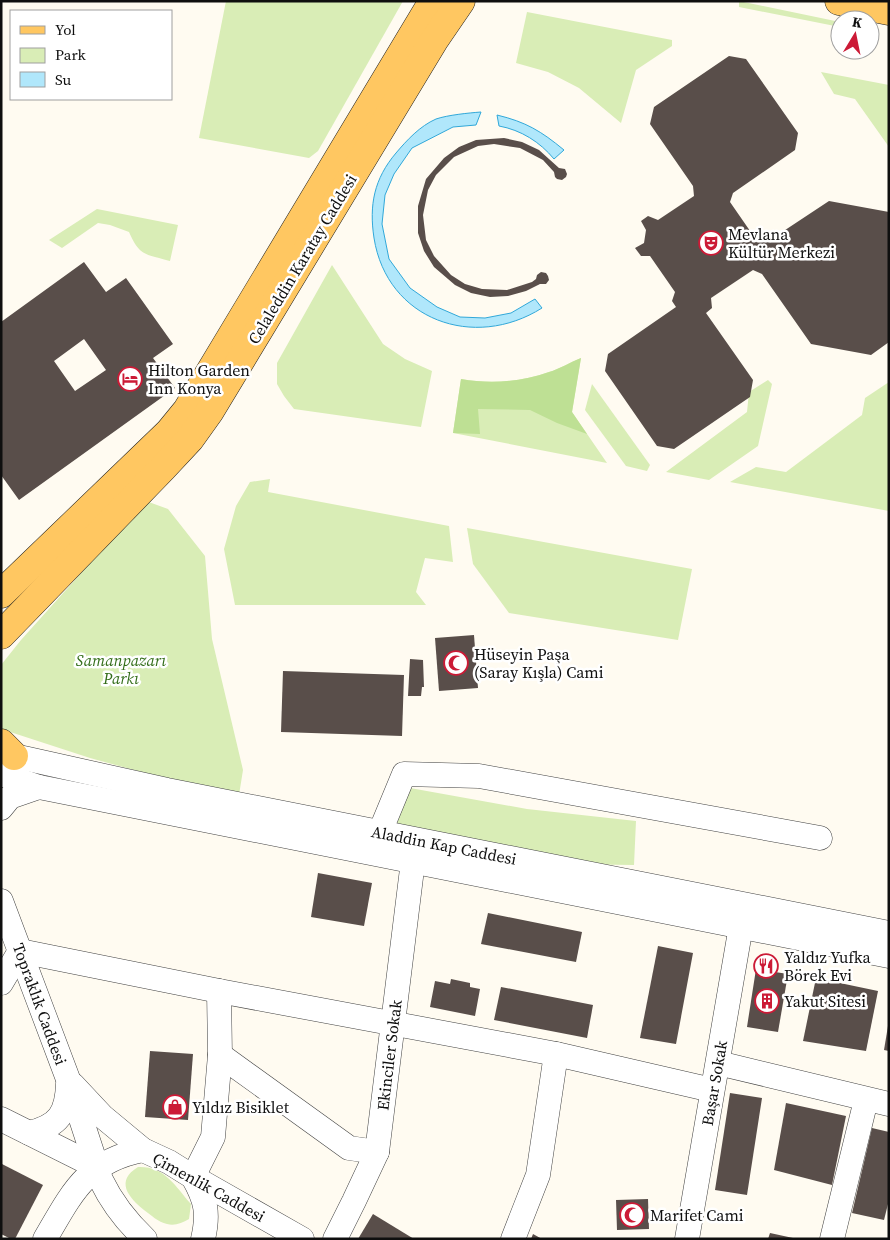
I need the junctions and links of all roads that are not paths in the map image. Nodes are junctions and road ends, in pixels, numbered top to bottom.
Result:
1 (433, 1) edge
2 (461, 1) edge
3 (470, 1) edge
4 (839, 1) edge
5 (889, 11) edge
6 (435, 39) junction
7 (1, 594) edge
8 (1, 634) edge
9 (5, 756) edge
10 (39, 787) junction
11 (1, 808) edge
12 (380, 832) junction
13 (820, 838) dead end
14 (413, 861) junction
15 (1, 902) edge
16 (748, 904) junction
17 (741, 926) junction
18 (889, 933) edge
19 (20, 951) junction
20 (889, 956) edge
21 (1, 983) edge
22 (219, 991) junction
23 (393, 1023) junction
24 (556, 1054) junction
25 (220, 1055) junction
26 (718, 1063) junction
27 (68, 1079) junction
28 (712, 1090) junction
29 (878, 1102) edge
30 (1, 1119) edge
31 (29, 1133) junction
32 (142, 1150) junction
33 (377, 1152) junction
34 (97, 1167) junction
35 (192, 1177) junction
36 (45, 1239) edge
37 (145, 1239) edge
38 (203, 1239) edge
39 (302, 1239) edge
40 (335, 1239) edge
41 (513, 1239) edge
42 (687, 1239) edge
43 (832, 1239) edge

1 - 7 main road, Celaleddin Karatay Caddesi
2 - 6 main road, Celaleddin Karatay Caddesi
3 - 6 main road
4 - 5 main road
6 - 8 main road, Celaleddin Karatay Caddesi
9 - 10 street, Aladdin Kap Caddesi
9 - 12 street, Aladdin Kap Caddesi
10 - 11 street
10 - 14 street, Aladdin Kap Caddesi
12 - 13 street
12 - 16 street, Aladdin Kap Caddesi
14 - 17 street, Aladdin Kap Caddesi
14 - 23 street, Ekinciler Sokak
15 - 19 street, Topraklık Caddesi
16 - 17 street, Başar Sokak
16 - 18 street, Aladdin Kap Caddesi
17 - 20 street, Aladdin Kap Caddesi
17 - 26 street, Başar Sokak
19 - 21 street
19 - 22 street
19 - 27 street, Topraklık Caddesi
22 - 23 street
22 - 25 street
23 - 24 street
23 - 33 street, Ekinciler Sokak
24 - 28 street
24 - 41 street
25 - 33 street
25 - 35 street
26 - 28 street, Başar Sokak
26 - 29 street
27 - 31 street
27 - 32 street, Topraklık Caddesi
27 - 34 street, Topraklık Caddesi
28 - 42 street, Başar Sokak
29 - 43 street
30 - 31 street
31 - 34 street
32 - 34 street
32 - 35 street, Çimenlik Caddesi
33 - 40 street, Ekinciler Sokak
34 - 36 street
34 - 37 street, Topraklık Caddesi
35 - 38 street
35 - 39 street, Çimenlik Caddesi

